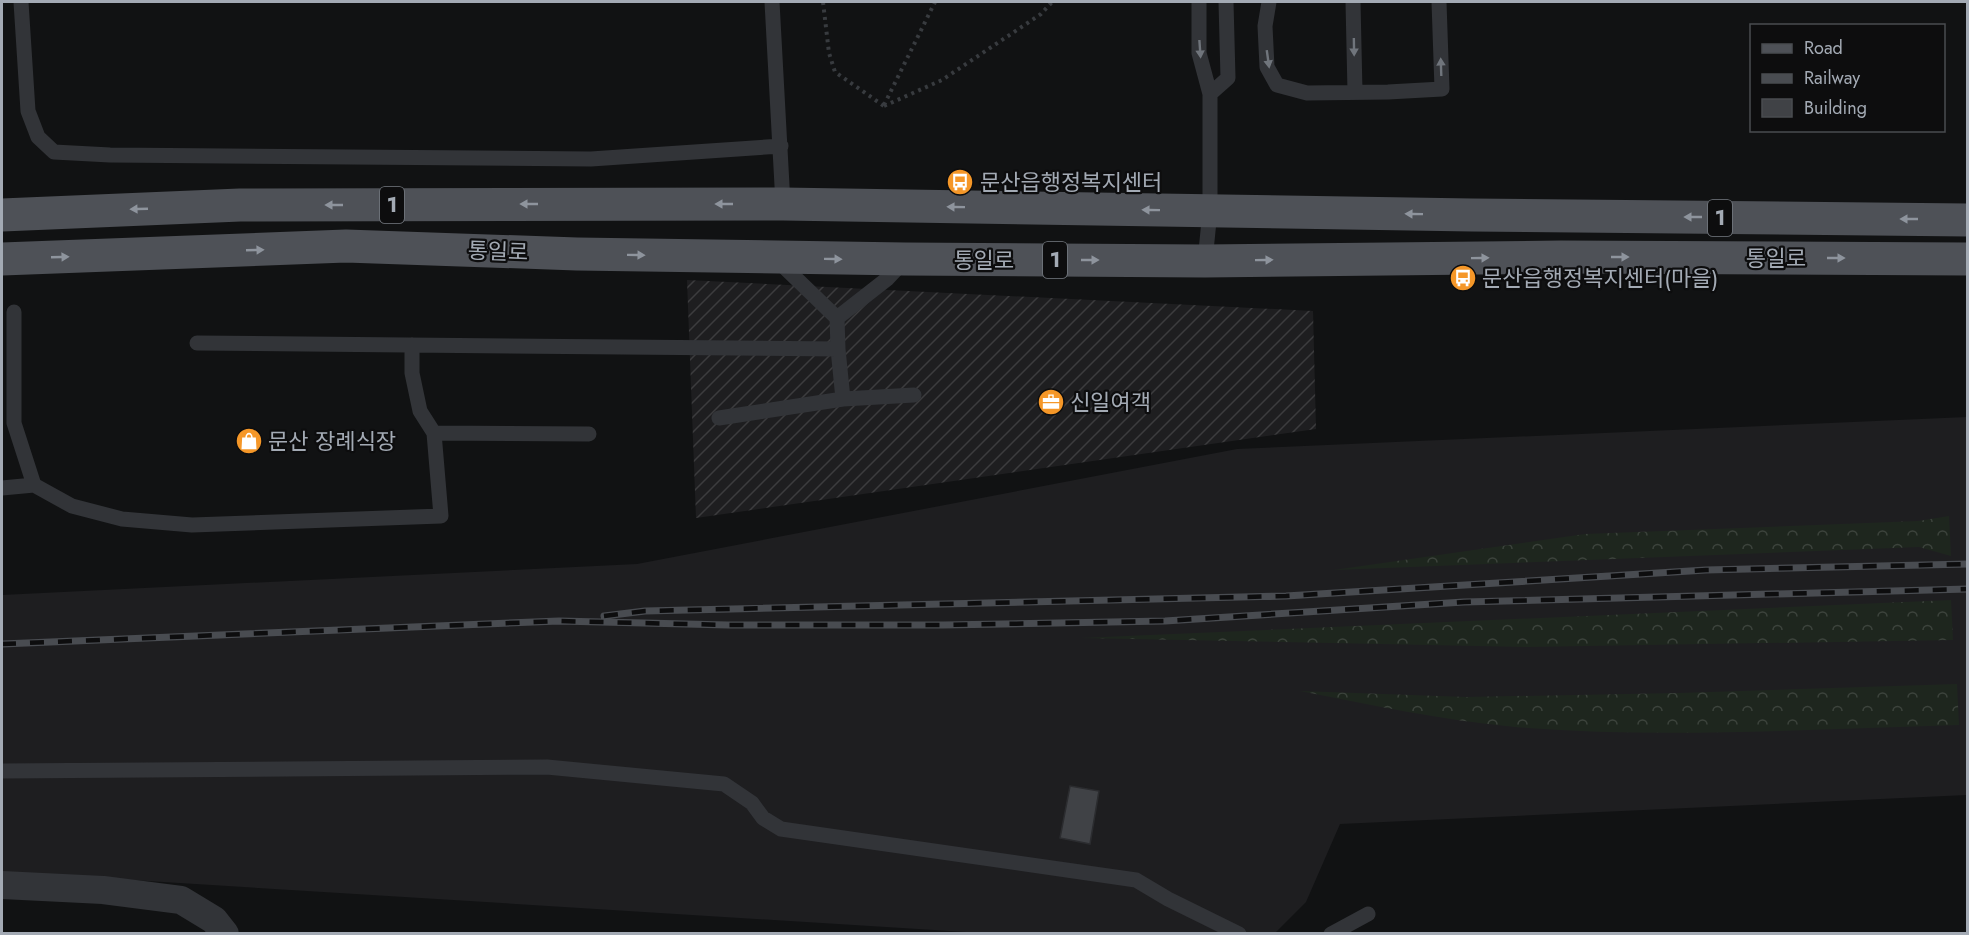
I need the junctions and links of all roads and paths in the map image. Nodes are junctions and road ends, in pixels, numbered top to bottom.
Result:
1 (21, 2) edge
2 (772, 2) edge
3 (823, 2) edge
4 (935, 2) edge
5 (1052, 2) edge
6 (1199, 2) edge
7 (1227, 2) edge
8 (1269, 2) edge
9 (1353, 2) edge
10 (1439, 2) edge
11 (1355, 92) junction
12 (1210, 94) junction
13 (884, 106) junction
14 (781, 146) junction
15 (783, 204) junction
16 (1210, 211) junction
17 (2, 215) edge
18 (1968, 220) edge
19 (775, 258) junction
20 (2, 259) edge
21 (905, 259) junction
22 (1968, 259) edge
23 (1205, 261) junction
24 (14, 312) dead end
25 (837, 318) junction
26 (197, 343) dead end
27 (412, 345) junction
28 (838, 349) junction
29 (914, 395) dead end
30 (843, 399) junction
31 (718, 418) dead end
32 (434, 434) junction
33 (589, 434) dead end
34 (34, 486) junction
35 (2, 488) edge
36 (2, 771) edge
37 (2, 885) edge
38 (1368, 914) dead end
39 (225, 933) edge
40 (1239, 933) edge
41 (1331, 933) edge

1 - 14 lane
2 - 14 lane
3 - 13 path
4 - 13 path
5 - 13 path
6 -> 12 lane
7 - 12 lane
8 -> 11 lane
9 -> 11 lane
11 -> 10 lane
12 - 16 lane
14 - 15 lane
16 -> 15 main road, 통일로 / 1
15 -> 17 main road, 통일로 / 1
18 -> 16 main road, 통일로 / 1
16 - 23 lane
20 -> 19 main road, 통일로 / 1
19 -> 21 main road, 통일로 / 1
19 - 25 lane
21 -> 23 main road, 통일로 / 1
21 - 25 lane
23 -> 22 main road, 통일로 / 1
24 - 34 lane
25 - 28 lane
26 - 27 lane
27 - 28 lane
27 - 32 lane
28 - 30 lane
29 - 30 lane
30 - 31 lane
32 - 33 lane
32 - 34 lane
34 - 35 lane
36 - 40 lane
37 - 39 street
38 - 41 lane

